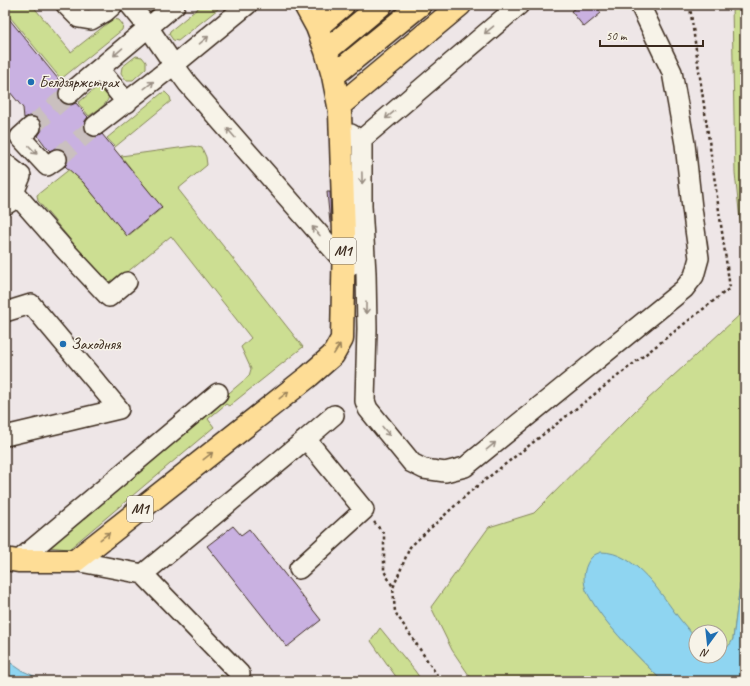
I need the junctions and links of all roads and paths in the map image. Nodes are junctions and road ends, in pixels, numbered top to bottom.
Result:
1 (66, 5) edge
2 (113, 5) edge
3 (130, 5) edge
4 (174, 5) edge
5 (247, 5) edge
6 (344, 5) edge
7 (361, 5) edge
8 (381, 5) edge
9 (401, 5) edge
10 (420, 5) edge
11 (440, 5) edge
12 (460, 5) edge
13 (519, 5) edge
14 (640, 5) edge
15 (148, 27) junction
16 (326, 54) edge
17 (174, 65) junction
18 (99, 69) junction
19 (69, 94) tunnel mouth
20 (127, 103) junction
21 (95, 126) tunnel mouth
22 (31, 127) tunnel mouth
23 (362, 139) junction
24 (57, 158) tunnel mouth
25 (5, 165) edge
26 (9, 199) edge
27 (343, 261) junction
28 (366, 273) junction
29 (127, 282) dead end
30 (5, 312) edge
31 (218, 393) dead end
32 (334, 415) dead end
33 (5, 436) edge
34 (306, 439) junction
35 (364, 510) junction
36 (11, 560) edge
37 (75, 560) junction
38 (299, 569) dead end
39 (143, 574) junction
40 (393, 588) dead end
41 (240, 674) dead end

1 - 2 lane
3 - 15 lane
4 - 15 lane
17 -> 5 lane
6 - 16 highway
7 - 16 highway
8 - 16 highway
9 - 16 highway
10 - 16 highway
11 - 16 highway
12 - 16 highway
13 -> 23 lane
28 -> 14 lane
15 - 17 lane
15 -> 18 lane
16 - 23 lane
16 - 27 highway, М1
20 -> 17 lane
27 -> 17 lane
18 - 19 lane
18 - 20 lane
20 - 21 lane
22 -> 24 lane
23 -> 28 lane
25 - 26 lane
26 - 29 lane
27 - 28 lane
37 -> 27 highway, М1
30 - 33 lane
31 - 36 lane
32 - 34 lane
34 - 35 lane
34 - 39 lane
35 - 38 lane
35 - 40 path
36 - 37 highway
37 - 39 lane
39 - 41 lane

